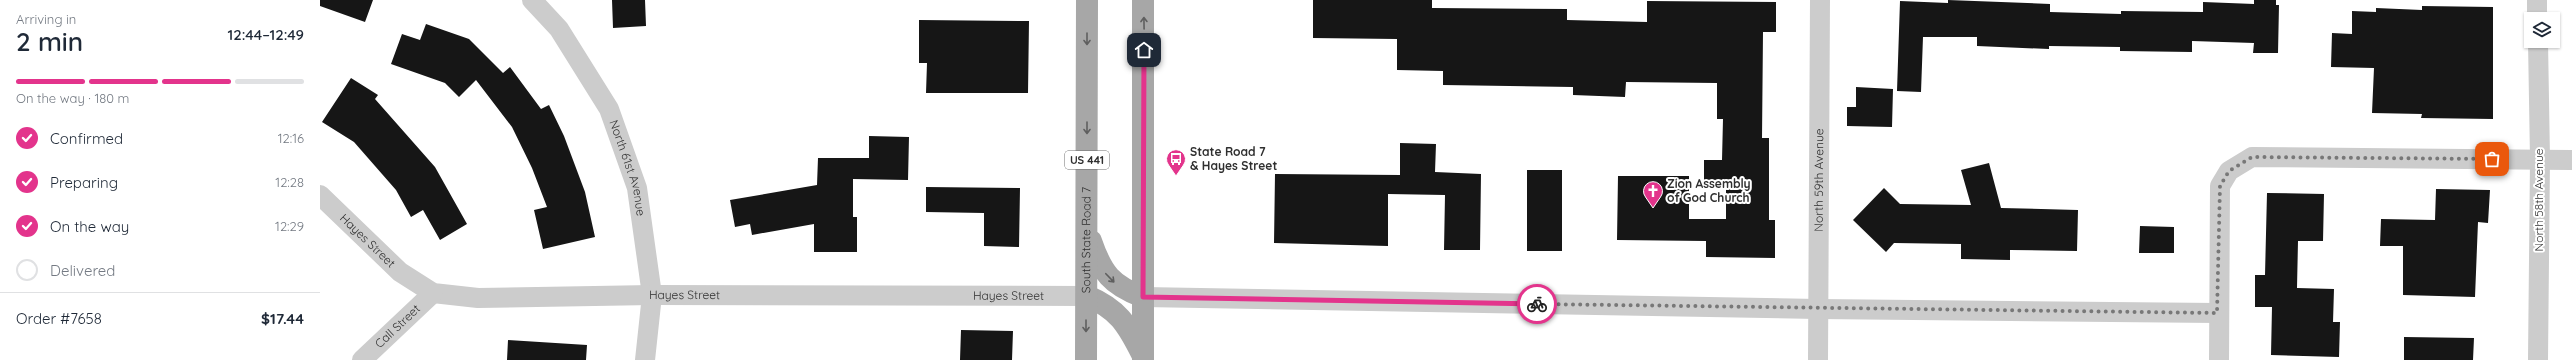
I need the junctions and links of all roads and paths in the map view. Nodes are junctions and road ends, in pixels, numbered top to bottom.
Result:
1 (532, 0) edge
2 (1087, 0) edge
3 (1143, 0) edge
4 (1820, 0) edge
5 (2537, 0) edge
6 (2537, 12) edge
7 (2538, 48) edge
8 (2540, 159) junction
9 (2572, 160) edge
10 (320, 195) edge
11 (1087, 231) junction
12 (433, 293) junction
13 (652, 295) junction
14 (1087, 296) junction
15 (1143, 297) junction
16 (1818, 309) junction
17 (2217, 313) junction
18 (1143, 358) edge
19 (362, 360) edge
20 (645, 360) edge
21 (1086, 360) edge
22 (1818, 360) edge
23 (2218, 360) edge
24 (2538, 360) edge

1 - 13 street, North 61st Avenue
2 -> 11 main road, South State Road 7 / US 441
15 -> 3 main road
4 - 16 street, North 59th Avenue
5 - 6 street
7 - 8 street, North 58th Avenue
8 - 9 street
8 - 17 street
8 - 24 street, North 58th Avenue
10 - 12 street, Hayes Street
11 - 14 main road, South State Road 7 / US 441
11 -> 15 main road
12 - 13 street, Hayes Street
12 - 19 street, Call Street
13 - 14 street, Hayes Street
13 - 20 street, North 61st Avenue
14 - 18 main road
14 -> 21 main road, South State Road 7 / US 441
15 - 16 street
15 - 18 main road
16 - 17 street
16 - 22 street, North 59th Avenue
17 - 23 street

